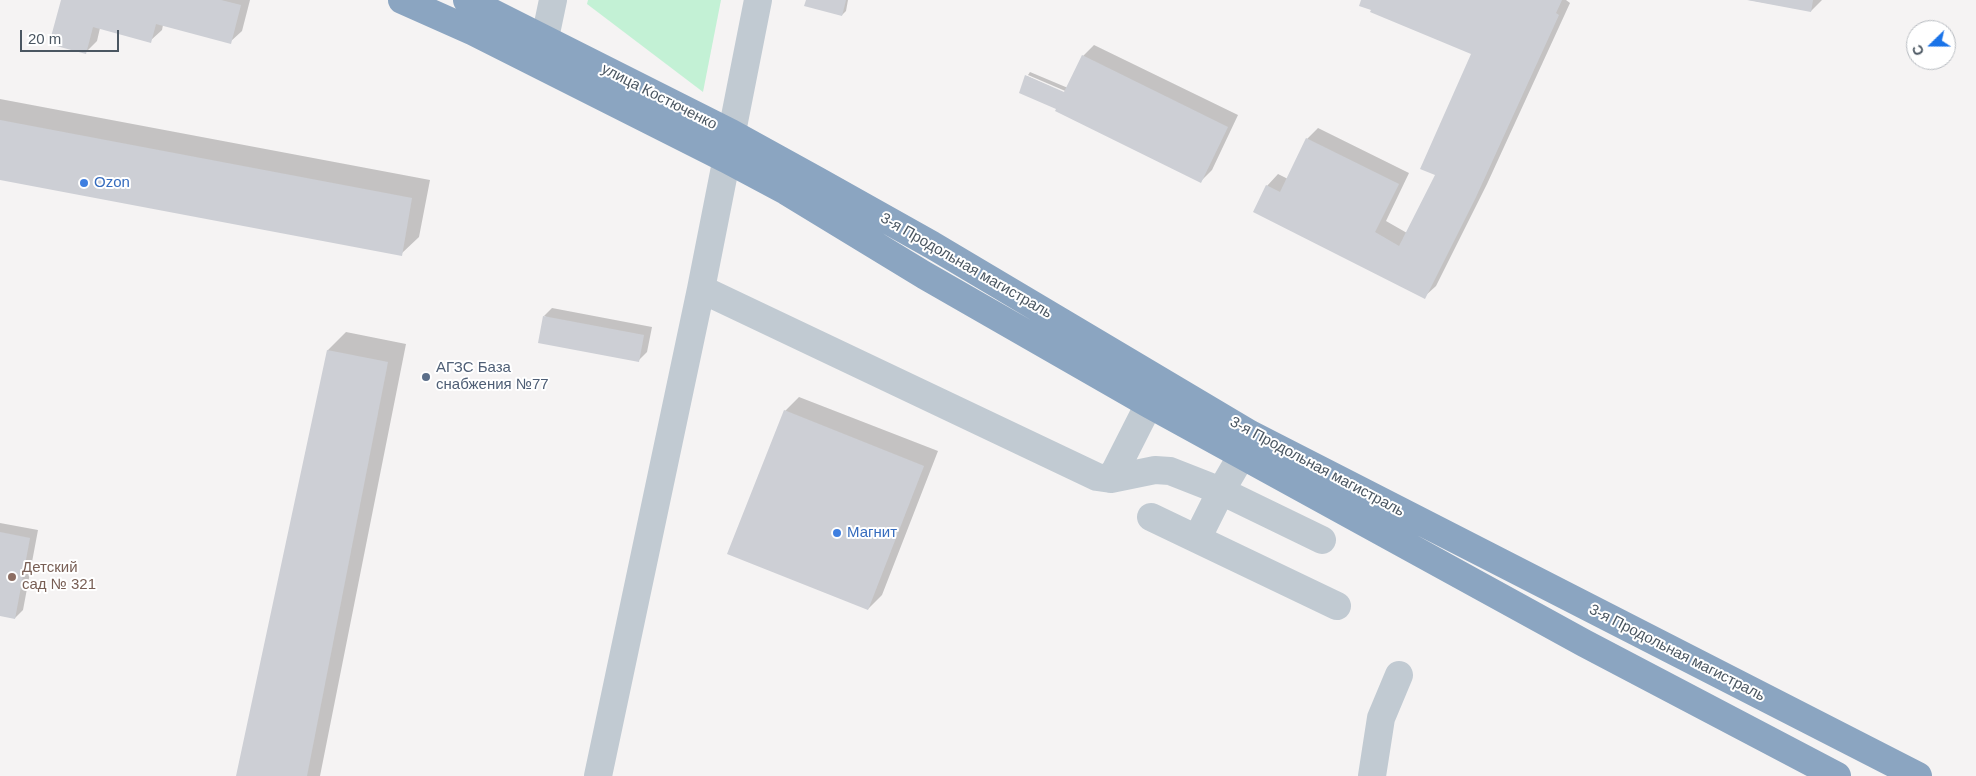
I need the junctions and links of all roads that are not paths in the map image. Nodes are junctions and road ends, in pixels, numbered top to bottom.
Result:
1 (402, 0) edge
2 (467, 0) edge
3 (553, 0) edge
4 (758, 0) edge
5 (542, 52) junction
6 (729, 146) junction
7 (701, 289) junction
8 (1149, 404) junction
9 (1242, 455) junction
10 (1111, 479) junction
11 (1221, 491) junction
12 (1151, 517) dead end
13 (1197, 539) junction
14 (1322, 540) dead end
15 (1337, 606) dead end
16 (1399, 675) dead end
17 (598, 776) edge
18 (1372, 776) edge
19 (1837, 776) edge
20 (1918, 776) edge

1 - 5 highway, улица Костюченко
2 - 5 highway, улица Костюченко
3 - 5 street
4 - 6 street, улица Костюченко
5 - 6 highway, улица Костюченко
6 - 7 street
6 - 8 highway, 3-я Продольная магистраль
6 - 20 highway, 3-я Продольная магистраль
7 - 10 street
7 - 17 street
8 - 9 highway, 3-я Продольная магистраль
8 - 10 street
9 - 11 street
9 - 19 highway, 3-я Продольная магистраль
10 - 11 street
11 - 13 street
11 - 14 street
12 - 13 street
13 - 15 street
16 - 18 street

